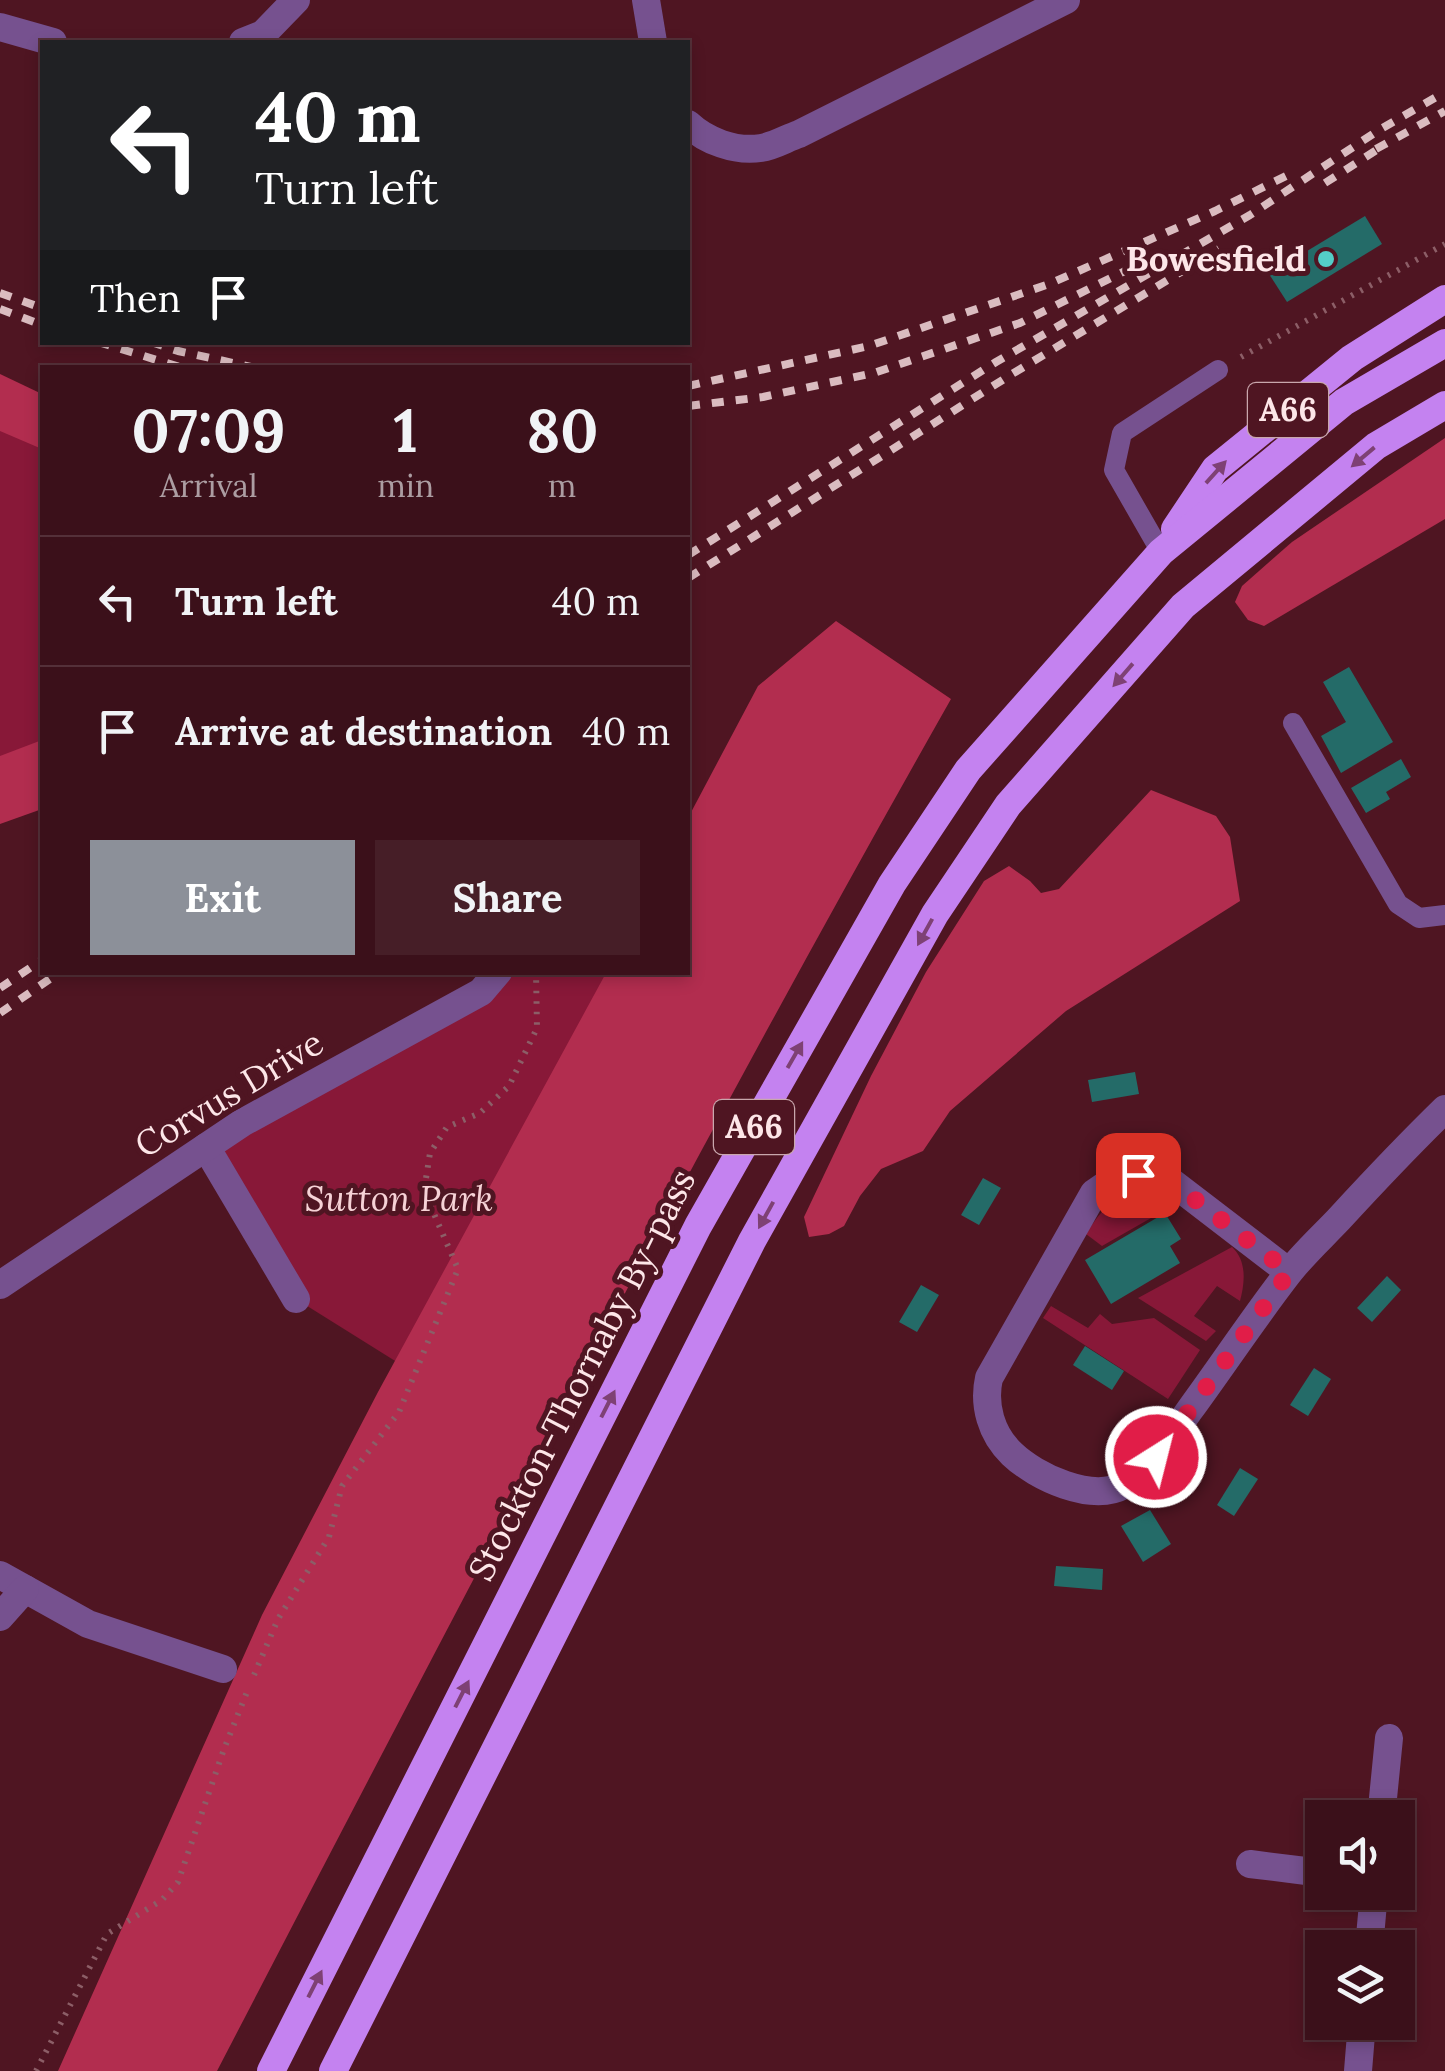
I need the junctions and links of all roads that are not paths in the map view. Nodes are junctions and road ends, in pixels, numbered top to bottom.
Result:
1 (296, 0) edge
2 (646, 0) edge
3 (1066, 0) edge
4 (0, 27) edge
5 (46, 40) edge
6 (248, 40) edge
7 (654, 40) edge
8 (690, 126) edge
9 (1445, 300) edge
10 (1445, 343) edge
11 (1218, 370) road end
12 (1445, 404) edge
13 (1161, 552) junction
14 (1293, 723) dead end
15 (1445, 915) edge
16 (495, 975) edge
17 (1445, 1109) edge
18 (206, 1148) junction
19 (1289, 1272) junction
20 (0, 1285) edge
21 (296, 1299) dead end
22 (12, 1582) edge
23 (0, 1617) edge
24 (223, 1669) dead end
25 (1389, 1738) dead end
26 (1383, 1800) edge
27 (1250, 1864) dead end
28 (1305, 1871) edge
29 (1361, 2040) edge
30 (272, 2071) edge
31 (334, 2071) edge
32 (1358, 2071) edge

1 - 6 street
2 - 7 street
3 - 8 street
4 - 5 street
13 -> 9 highway, A66
10 - 13 highway, Stockton-Thornaby By-pass / A66
11 - 13 lane
12 -> 31 highway, A66
30 -> 13 highway, Stockton-Thornaby By-pass / A66
14 - 15 lane
16 - 18 street, Corvus Drive
17 - 19 street
18 - 20 street, Corvus Drive
18 - 21 street
19 - 19 street
22 - 23 street
22 - 24 street
25 - 26 street
27 - 28 street
29 - 32 street

